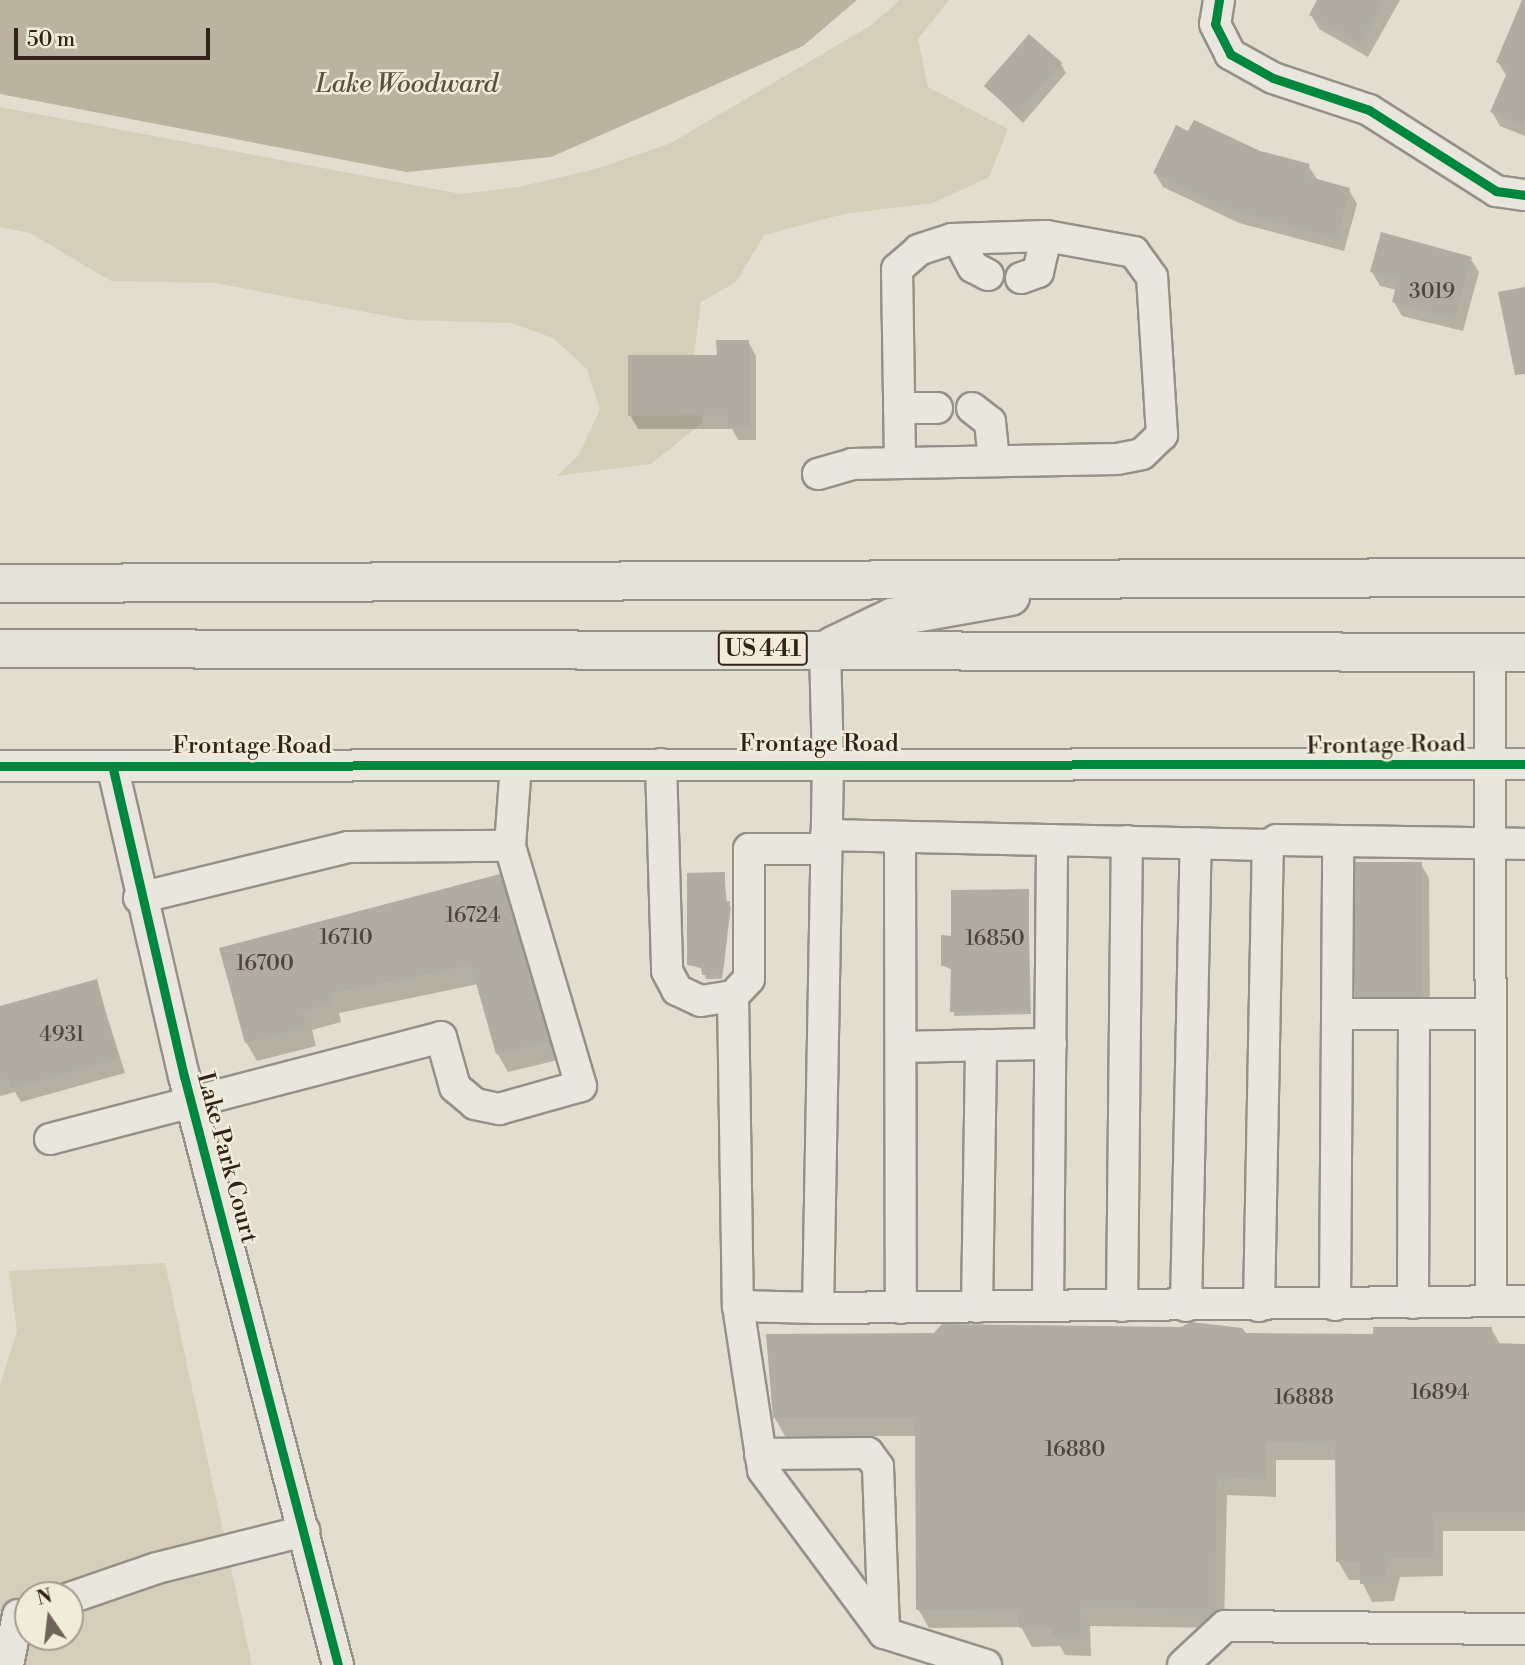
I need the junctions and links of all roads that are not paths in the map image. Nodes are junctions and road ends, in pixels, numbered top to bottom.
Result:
1 (1219, 0) edge
2 (1525, 195) edge
3 (1046, 236) junction
4 (958, 239) junction
5 (988, 275) dead end
6 (1021, 278) dead end
7 (899, 408) junction
8 (937, 408) dead end
9 (972, 408) dead end
10 (994, 460) junction
11 (900, 462) junction
12 (818, 474) dead end
13 (1525, 578) edge
14 (1111, 579) junction
15 (0, 583) edge
16 (0, 648) edge
17 (825, 649) junction
18 (1508, 652) edge
19 (661, 764) junction
20 (828, 764) junction
21 (1489, 764) junction
22 (1525, 764) edge
23 (516, 765) junction
24 (0, 766) edge
25 (113, 769) junction
26 (900, 836) junction
27 (1052, 840) junction
28 (1127, 841) junction
29 (1338, 841) junction
30 (826, 842) junction
31 (1195, 843) junction
32 (1490, 843) junction
33 (1525, 844) edge
34 (1268, 845) junction
35 (510, 846) junction
36 (139, 898) junction
37 (733, 996) junction
38 (1337, 1014) junction
39 (1415, 1014) junction
40 (1490, 1014) junction
41 (1051, 1044) junction
42 (981, 1045) junction
43 (903, 1047) junction
44 (191, 1101) junction
45 (50, 1139) dead end
46 (1491, 1301) junction
47 (1525, 1301) edge
48 (1413, 1303) junction
49 (1335, 1305) junction
50 (738, 1306) junction
51 (1048, 1306) junction
52 (1122, 1306) junction
53 (1186, 1306) junction
54 (1259, 1306) junction
55 (977, 1307) junction
56 (818, 1308) junction
57 (901, 1308) junction
58 (760, 1454) junction
59 (304, 1531) junction
60 (84, 1593) edge
61 (14, 1624) edge
62 (1525, 1629) edge
63 (884, 1633) junction
64 (8, 1665) edge
65 (338, 1665) edge
66 (986, 1665) edge
67 (1183, 1665) edge

1 - 2 street
3 - 4 street
3 - 6 street
3 - 10 street
4 - 5 street
4 - 7 street
7 - 8 street
7 - 11 street
9 - 10 street
10 - 11 street
11 - 12 street
13 - 14 main road
14 - 15 main road
14 - 17 main road
16 - 17 main road, US 441
17 - 18 main road, US 441
17 - 20 street
18 - 21 street
19 - 20 street, Frontage Road
19 - 23 street, Frontage Road
19 - 37 street
20 - 21 street, Frontage Road
20 - 30 street
21 - 22 street, Frontage Road
21 - 32 street
23 - 25 street, Frontage Road
23 - 35 street
24 - 25 street
25 - 36 street, Lake Park Court
26 - 27 street
26 - 30 street
26 - 43 street
27 - 28 street
27 - 41 street
28 - 31 street
28 - 52 street
29 - 32 street
29 - 34 street
29 - 38 street
30 - 37 street
30 - 56 street
31 - 34 street
31 - 53 street
32 - 33 street
32 - 40 street
34 - 54 street
35 - 36 street
35 - 44 street
36 - 44 street, Lake Park Court
37 - 50 street
38 - 39 street
38 - 49 street
39 - 40 street
39 - 48 street
40 - 46 street
41 - 42 street
41 - 51 street
42 - 43 street
42 - 55 street
43 - 57 street
44 - 45 street
44 - 59 street, Lake Park Court
46 - 47 street
46 - 48 street
48 - 49 street
49 - 54 street
50 - 56 street
50 - 58 street
51 - 52 street
51 - 55 street
52 - 53 street
53 - 54 street
55 - 57 street
56 - 57 street
58 - 63 street
58 - 63 street
59 - 60 street
59 - 65 street, Lake Park Court
61 - 64 street
62 - 67 street
63 - 66 street

